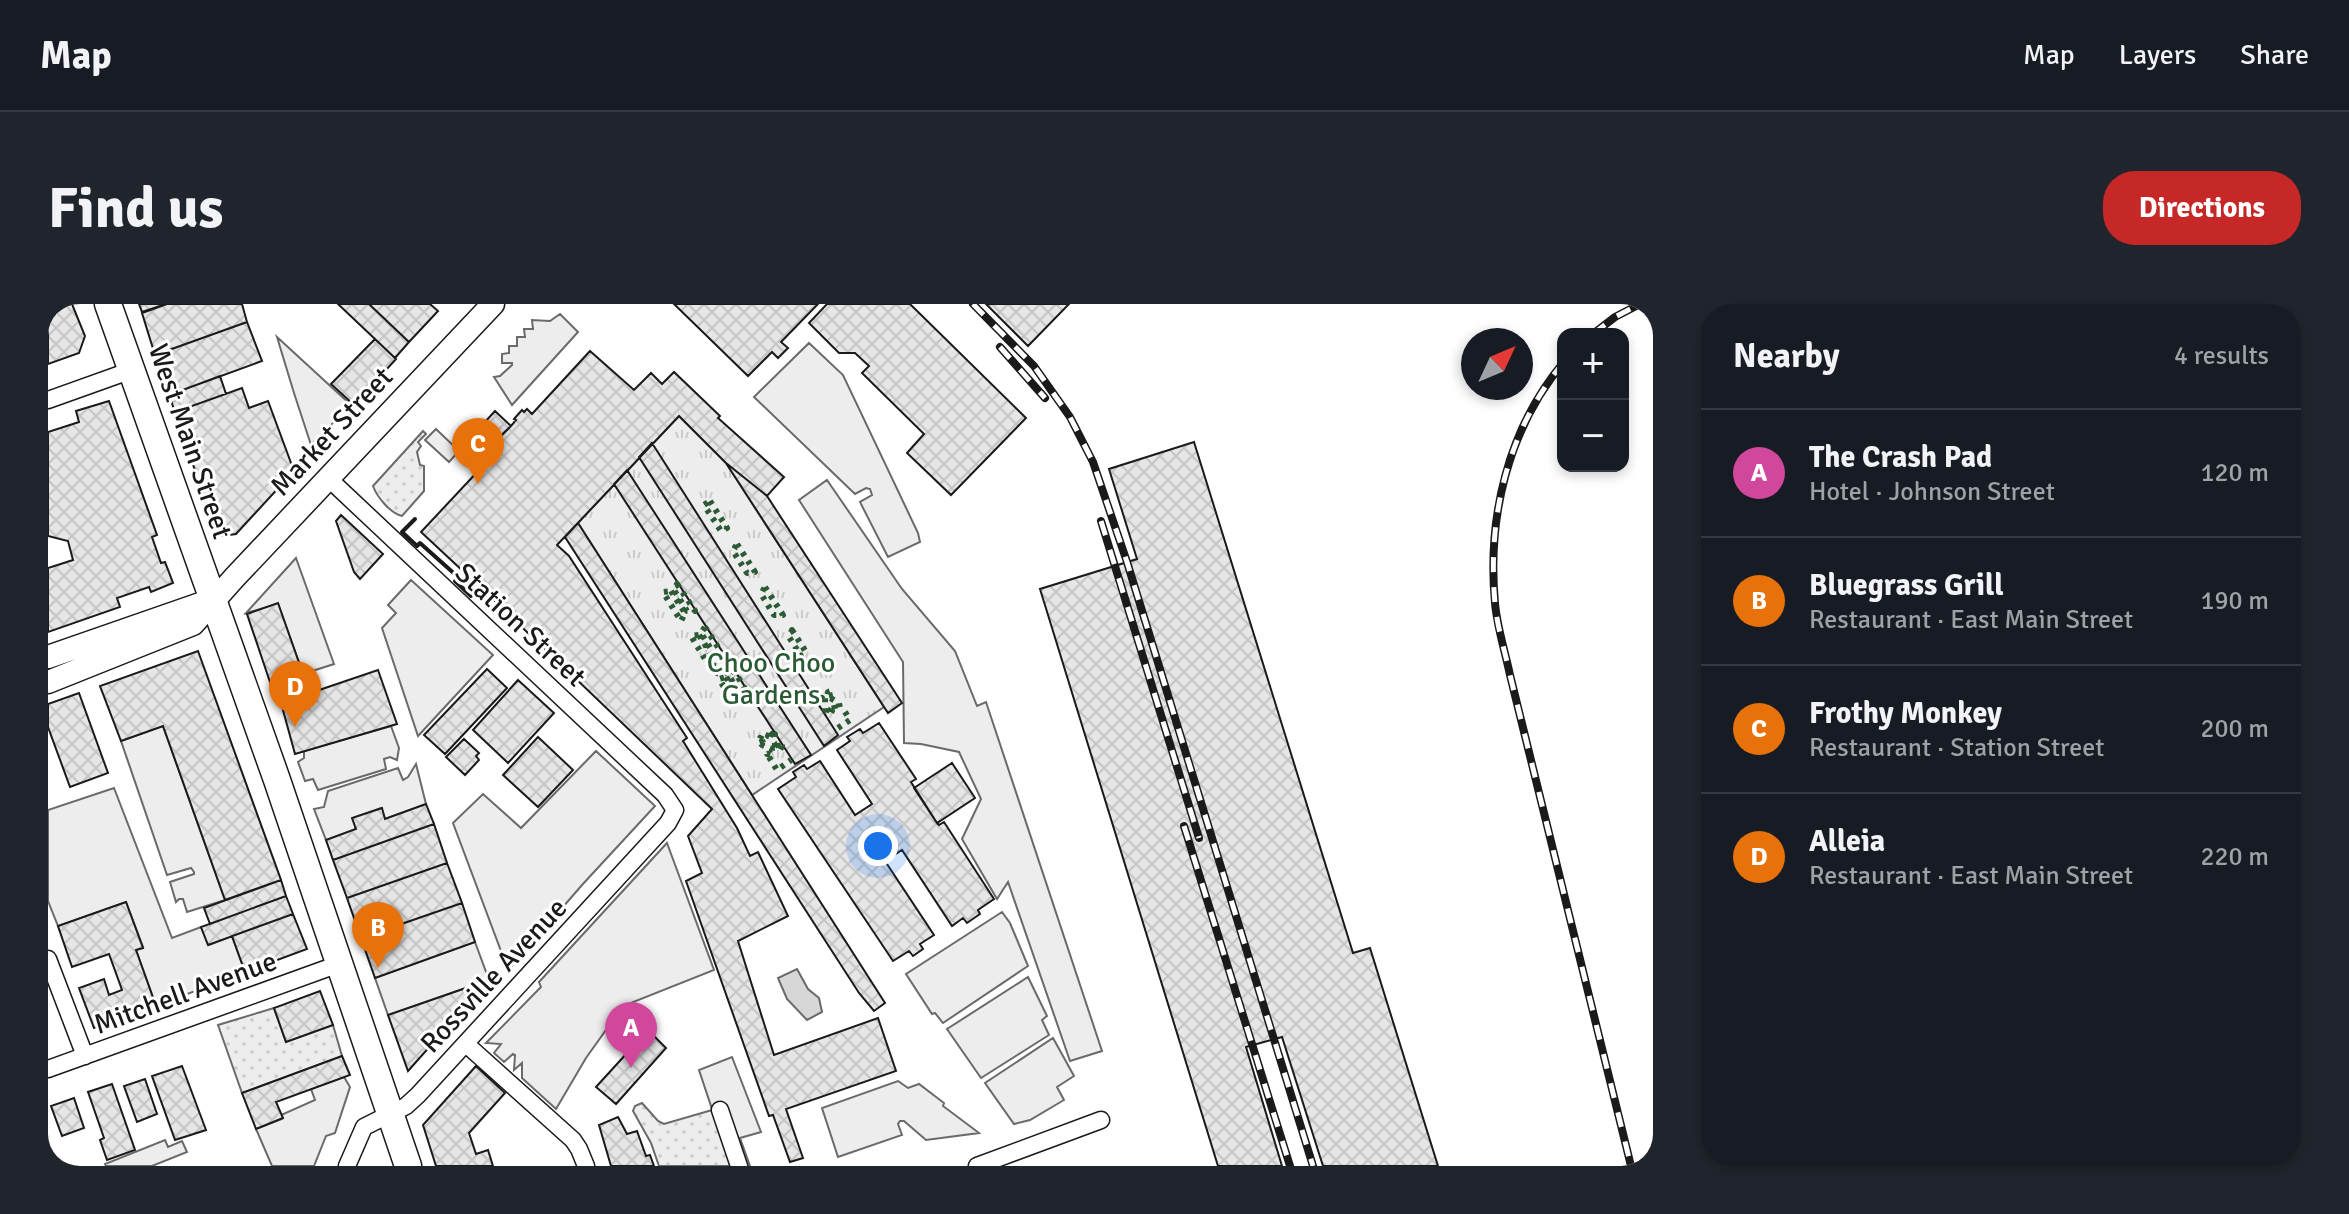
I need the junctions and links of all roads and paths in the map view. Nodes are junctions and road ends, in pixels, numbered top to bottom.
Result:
1 (108, 304) edge
2 (493, 304) edge
3 (132, 370) junction
4 (48, 400) edge
5 (328, 478) junction
6 (214, 599) junction
7 (48, 657) edge
8 (48, 682) edge
9 (675, 810) joint
10 (48, 959) edge
11 (339, 964) junction
12 (466, 1044) junction
13 (85, 1056) junction
14 (48, 1069) edge
15 (720, 1110) dead end
16 (390, 1115) junction
17 (1101, 1120) dead end
18 (347, 1166) edge
19 (408, 1166) edge
20 (586, 1166) edge
21 (739, 1166) edge
22 (977, 1166) edge

1 - 3 main road, West Main Street
2 - 5 main road, Market Street
3 - 4 street
3 - 6 main road, West Main Street
5 - 6 main road, Market Street
5 - 9 street, Station Street
6 - 7 main road
6 - 8 main road, Market Street
6 - 11 main road, West Main Street
9 - 12 street, Rossville Avenue
10 - 13 street
11 - 13 street, Mitchell Avenue
11 - 16 main road, West Main Street
12 - 16 street, Rossville Avenue
12 - 20 street
13 - 14 street, Mitchell Avenue
15 - 21 street
16 - 18 street, Rossville Avenue
16 - 19 main road, West Main Street
17 - 22 street

